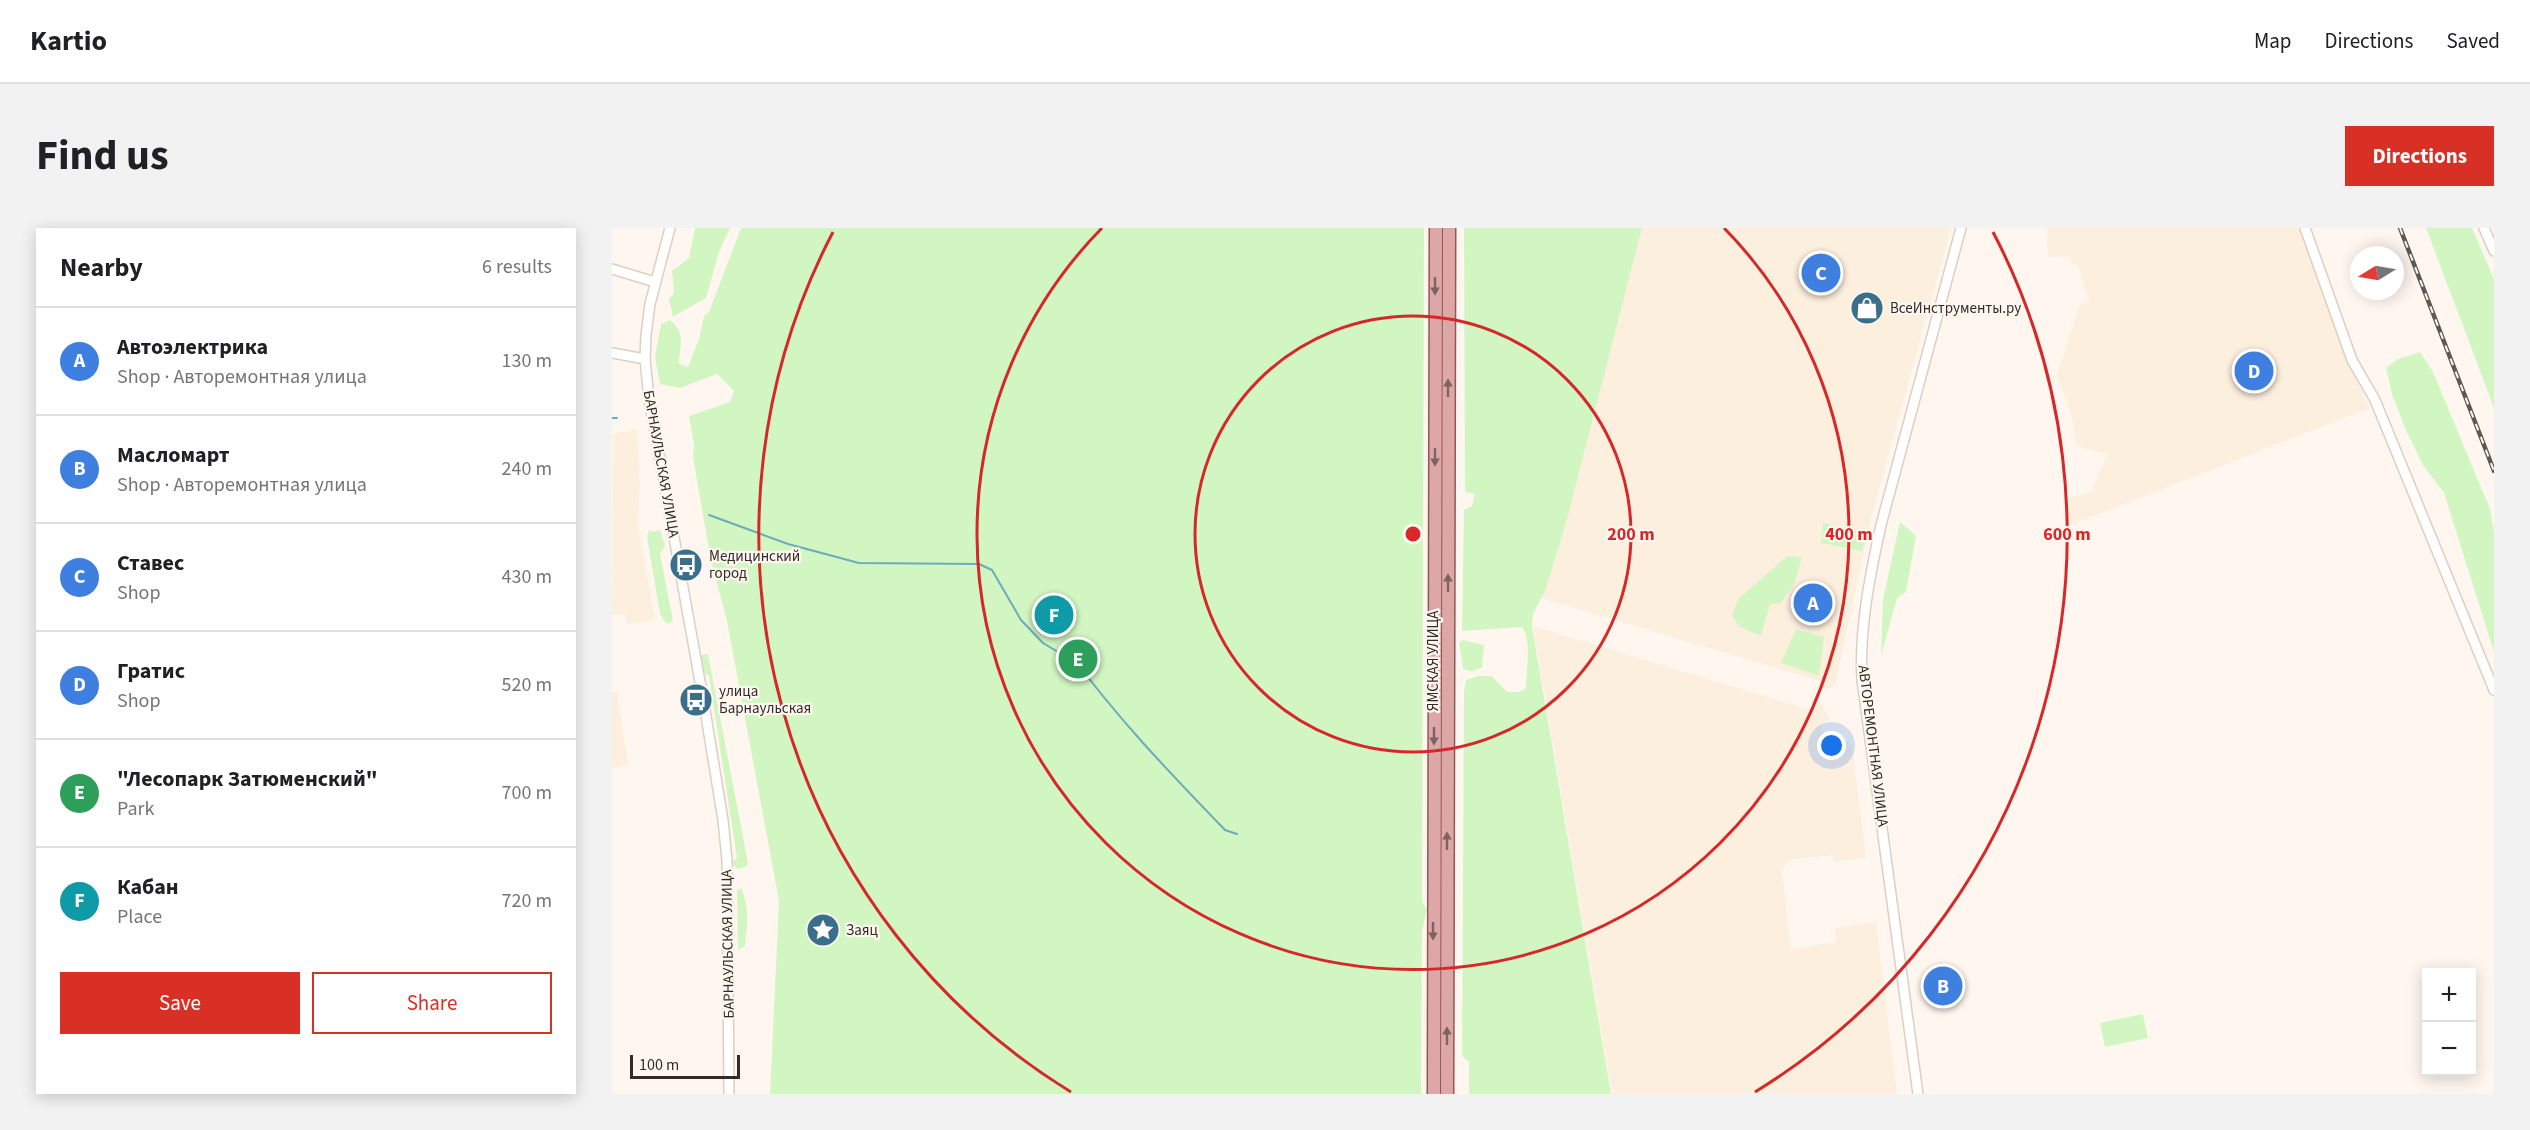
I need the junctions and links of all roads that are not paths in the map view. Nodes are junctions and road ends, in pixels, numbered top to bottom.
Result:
1 (670, 228) edge
2 (1436, 228) edge
3 (1449, 228) edge
4 (1961, 228) edge
5 (2305, 228) edge
6 (2484, 228) edge
7 (2494, 252) edge
8 (612, 269) edge
9 (656, 282) junction
10 (612, 353) edge
11 (1435, 356) junction
12 (1448, 356) junction
13 (645, 359) junction
14 (2494, 690) edge
15 (729, 1094) edge
16 (1434, 1094) edge
17 (1447, 1094) edge
18 (1918, 1094) edge

1 - 9 street, БАРНАУЛЬСКАЯ УЛИЦА
2 -> 11 main road, ЯМСКАЯ УЛИЦА
3 - 12 main road, ЯМСКАЯ УЛИЦА
4 - 18 street, АВТОРЕМОНТНАЯ УЛИЦА
5 - 14 street
6 - 7 street
8 - 9 street
9 - 13 street, БАРНАУЛЬСКАЯ УЛИЦА
10 - 13 street
11 - 12 main road
11 -> 16 main road, ЯМСКАЯ УЛИЦА
17 -> 12 main road, ЯМСКАЯ УЛИЦА
13 - 15 street, БАРНАУЛЬСКАЯ УЛИЦА

